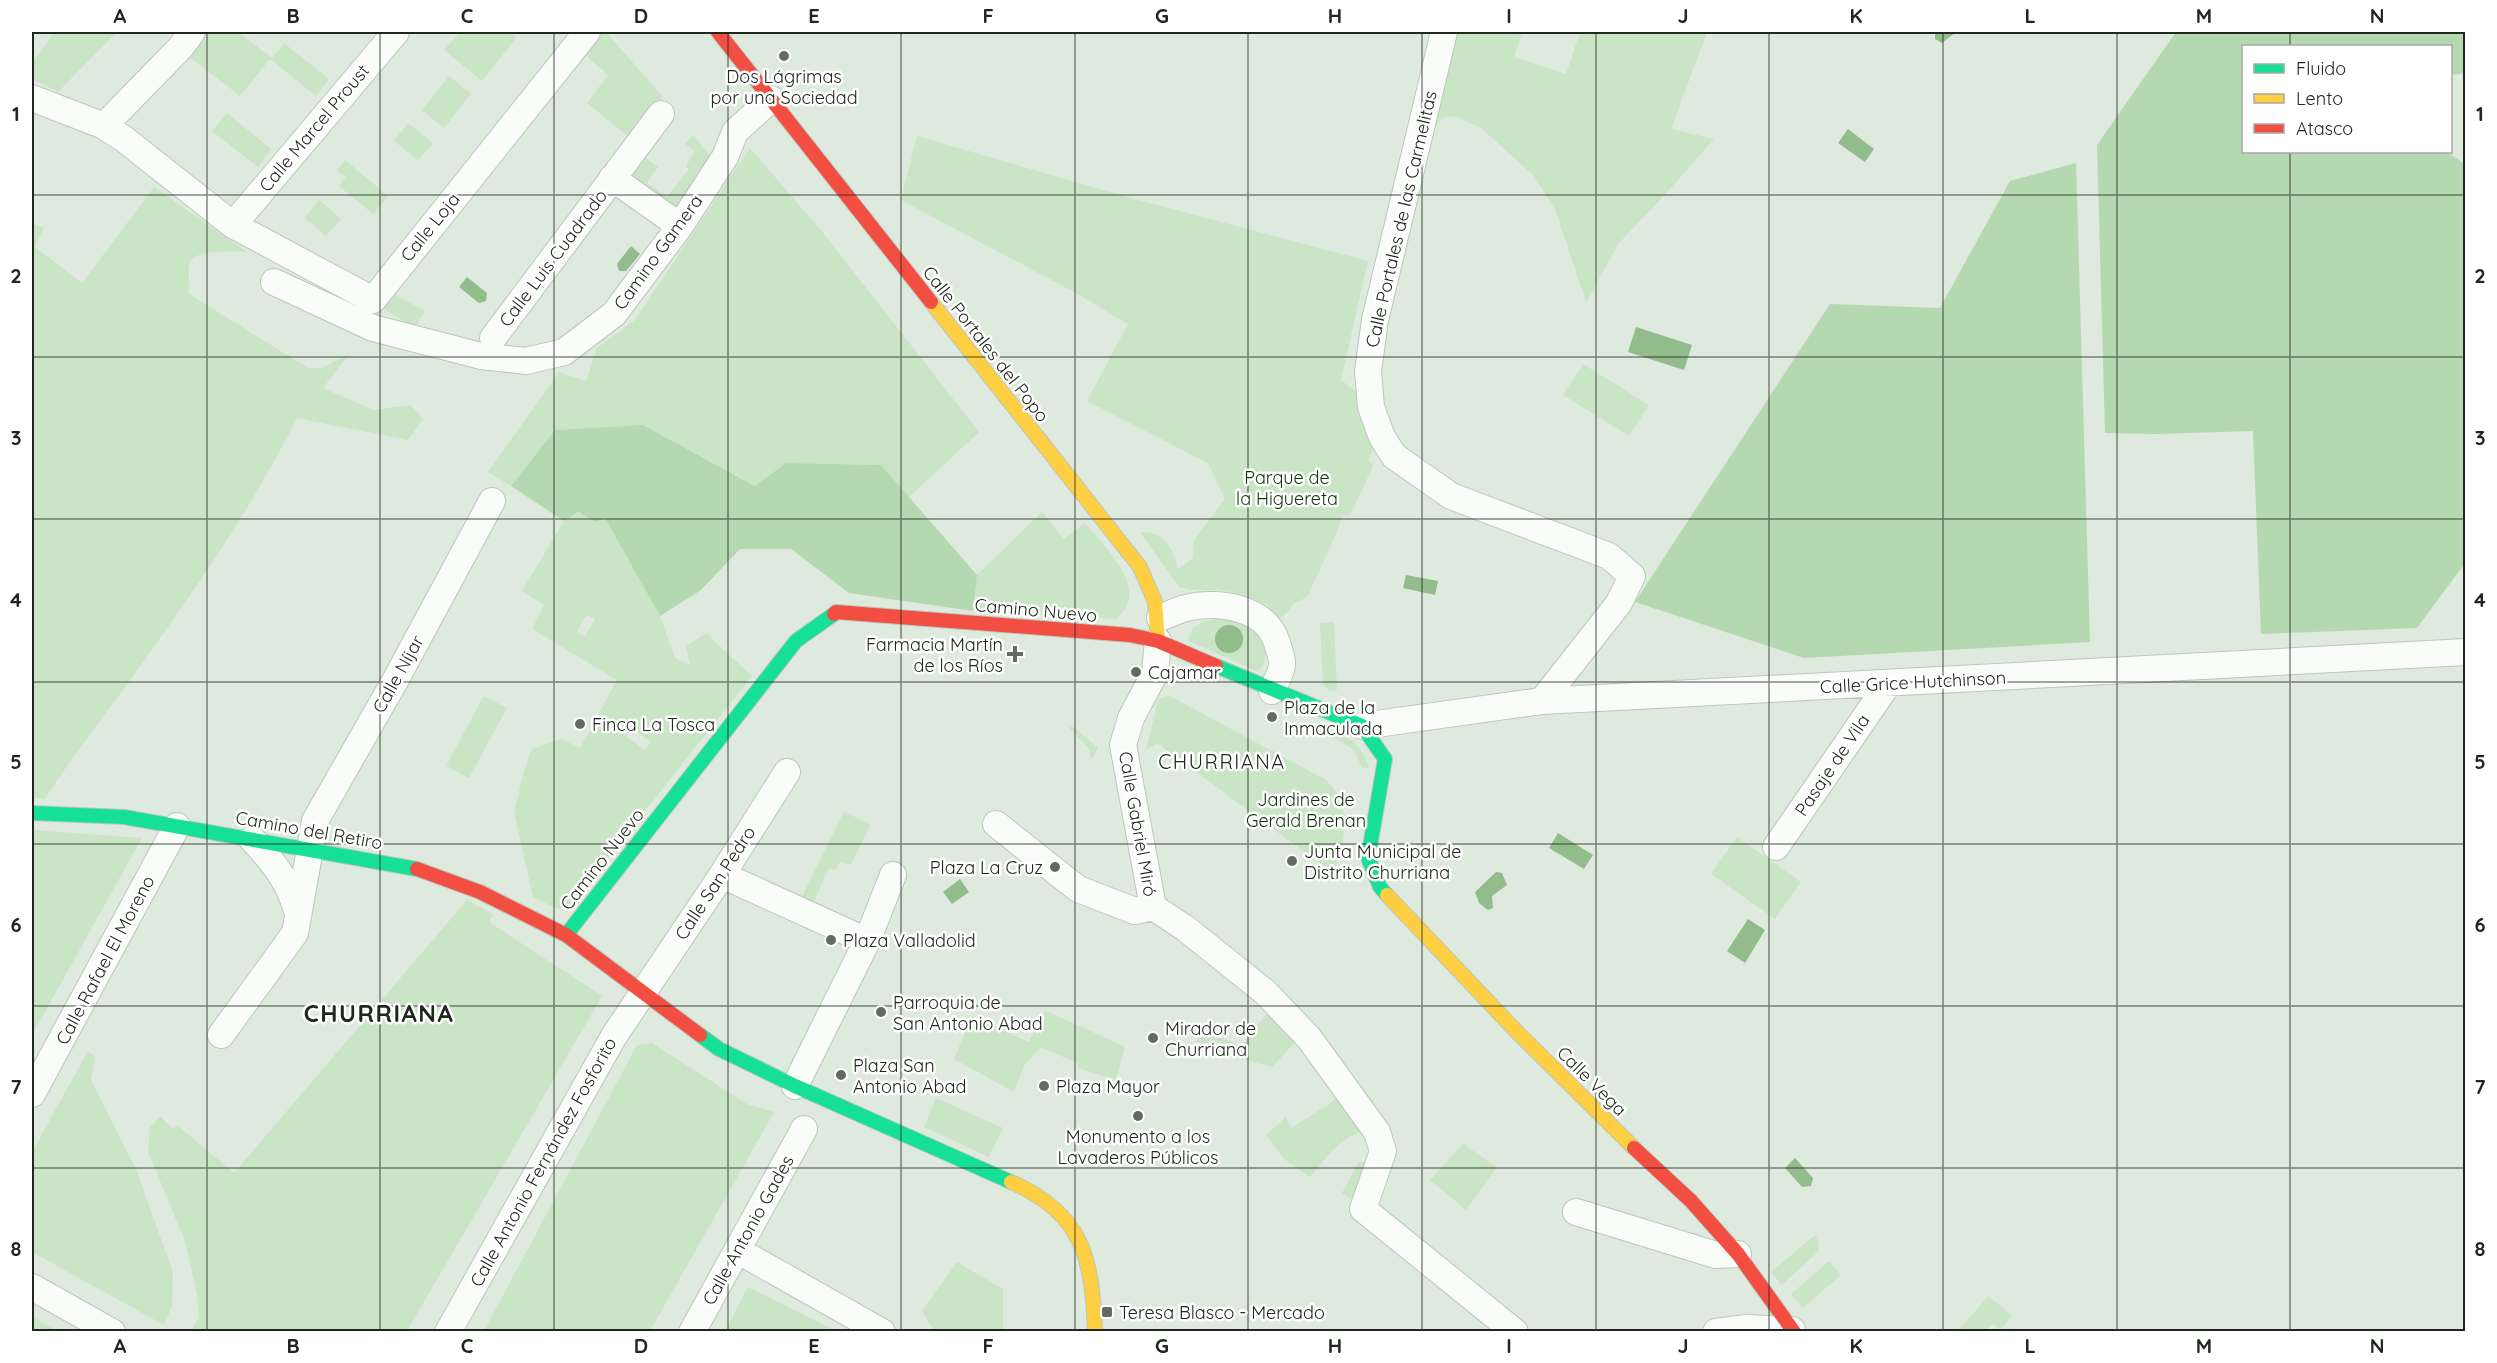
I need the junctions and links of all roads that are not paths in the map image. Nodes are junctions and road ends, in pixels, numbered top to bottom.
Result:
1 (192, 32) edge
2 (396, 32) edge
3 (587, 32) edge
4 (718, 32) edge
5 (1444, 32) edge
6 (32, 98) edge
7 (771, 99) junction
8 (661, 114) dead end
9 (104, 126) junction
10 (612, 178) junction
11 (233, 225) junction
12 (680, 226) junction
13 (274, 282) dead end
14 (493, 338) dead end
15 (492, 501) dead end
16 (1159, 629) junction
17 (2466, 652) edge
18 (1888, 684) junction
19 (1272, 691) junction
20 (1542, 701) junction
21 (1362, 726) junction
22 (787, 772) dead end
23 (32, 813) edge
24 (996, 824) dead end
25 (177, 826) junction
26 (252, 839) junction
27 (1776, 847) dead end
28 (320, 851) junction
29 (722, 875) junction
30 (893, 875) dead end
31 (1153, 907) junction
32 (299, 917) junction
33 (566, 935) junction
34 (867, 941) junction
35 (642, 994) junction
36 (221, 1035) dead end
37 (795, 1086) junction
38 (32, 1094) edge
39 (804, 1130) dead end
40 (1576, 1212) dead end
41 (737, 1250) junction
42 (1738, 1254) junction
43 (32, 1287) edge
44 (1791, 1331) edge
45 (112, 1332) edge
46 (448, 1332) edge
47 (692, 1332) edge
48 (882, 1332) edge
49 (1095, 1332) edge
50 (1515, 1332) edge
51 (1716, 1332) edge

1 - 9 street
2 - 11 street, Calle Marcel Proust
3 - 11 street, Calle Loja
4 - 7 street, Calle Portales del Popo
5 - 20 street, Calle Portales de las Carmelitas
6 - 9 street
7 - 12 street, Camino Gamera
7 - 16 street, Calle Portales del Popo
8 - 10 street, Calle Luis Cuadrado
9 - 11 street
10 - 12 street, Calle Luis Cuadrado
10 - 14 street, Calle Luis Cuadrado
12 - 13 street, Camino Gamera
15 - 28 street, Calle Níjar
16 - 19 street
16 - 19 street
16 - 31 street, Calle Gabriel Miró
16 - 33 street, Camino Nuevo
17 - 18 street, Calle Grice Hutchinson
18 - 20 street, Calle Grice Hutchinson
18 - 27 street, Pasaje de Vila
19 - 21 street
20 - 21 street, Calle Grice Hutchinson
21 - 42 street, Calle Vega
22 - 29 street, Calle San Pedro
23 - 25 street, Camino del Retiro
24 - 31 street
25 - 26 street, Camino del Retiro
25 - 38 street, Calle Rafael El Moreno
26 - 28 street, Camino del Retiro
26 - 32 street
28 - 32 street, Calle Níjar
28 - 33 street, Camino del Retiro
29 - 34 street
29 - 35 street, Calle San Pedro
30 - 34 street
31 - 50 street
32 - 36 street, Calle Níjar
33 - 35 street, Camino Nuevo
34 - 37 street
35 - 37 street, Camino Nuevo
35 - 46 street, Calle Antonio Fernández Fosforito
37 - 49 street, Camino Nuevo
39 - 41 street, Calle Antonio Gades
40 - 42 street
41 - 47 street, Calle Antonio Gades
41 - 48 street
42 - 44 street, Calle Vega
43 - 45 street
44 - 51 street

